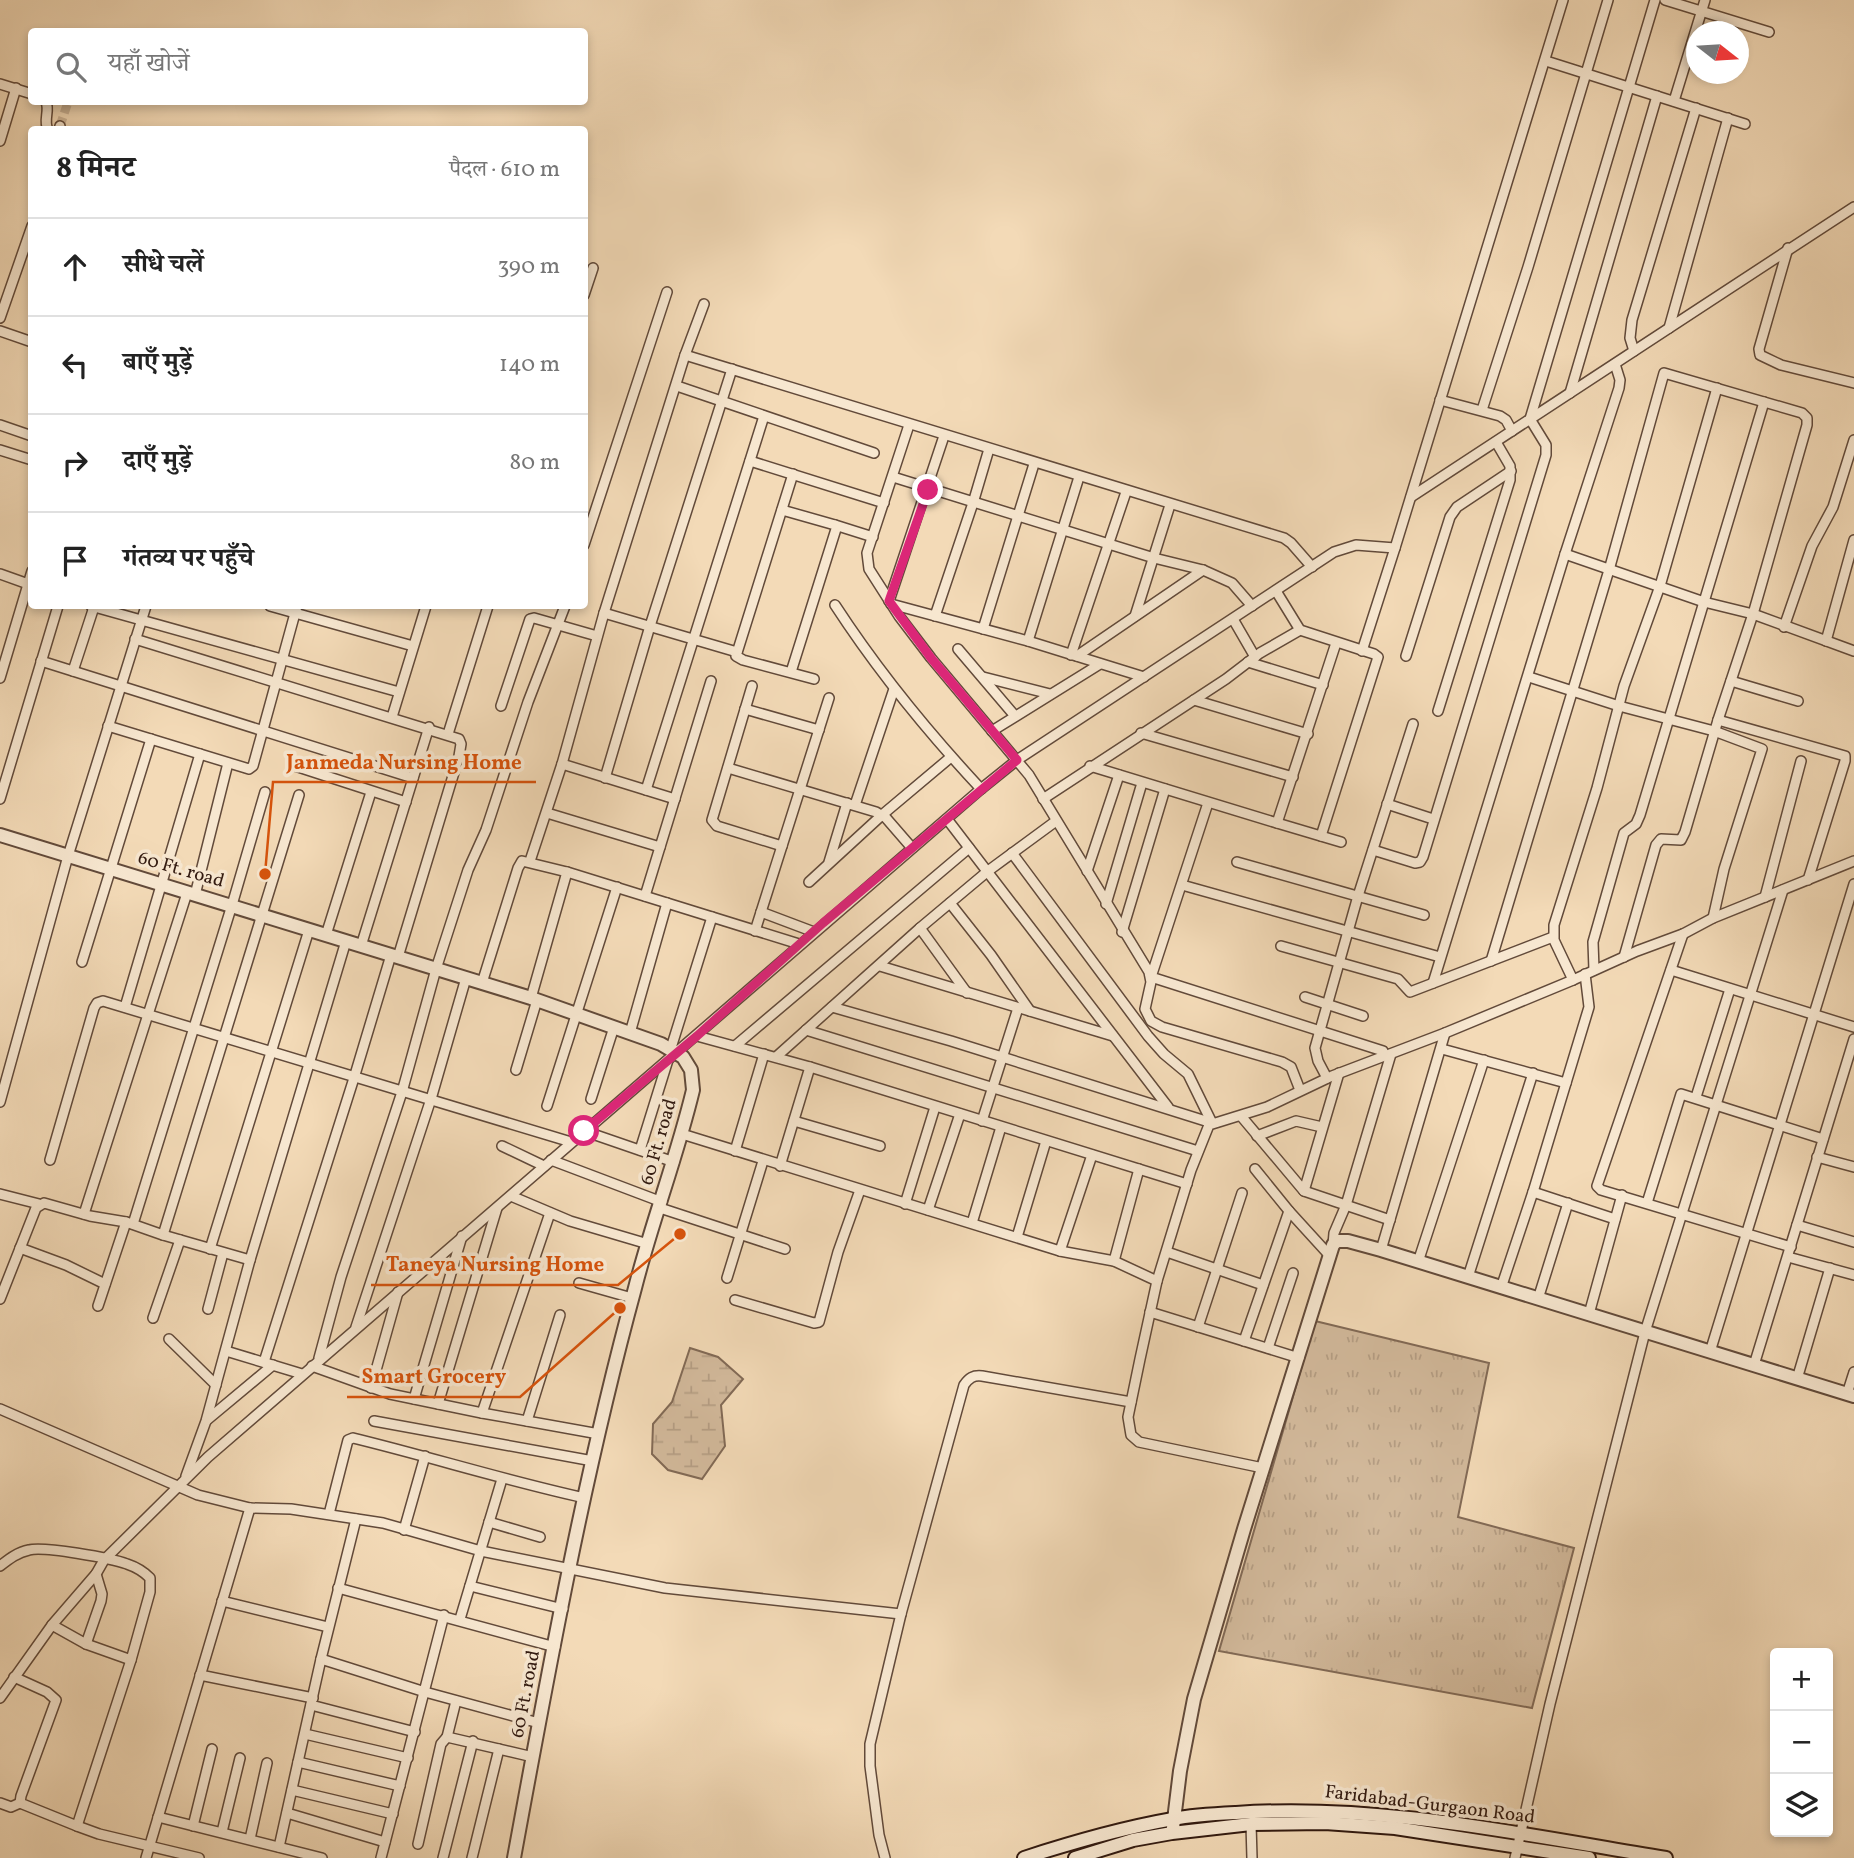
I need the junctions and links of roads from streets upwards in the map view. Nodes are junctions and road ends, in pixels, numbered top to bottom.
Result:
1 (1563, 0) edge
2 (1608, 0) edge
3 (1655, 0) edge
4 (1665, 0) edge
5 (1705, 0) edge
6 (1702, 12) junction
7 (1769, 32) dead end
8 (1546, 61) junction
9 (1586, 73) junction
10 (0, 84) edge
11 (1628, 87) junction
12 (16, 88) junction
13 (28, 92) edge
14 (1657, 96) junction
15 (1674, 101) junction
16 (46, 105) edge
17 (1696, 108) junction
18 (1728, 118) junction
19 (1745, 124) dead end
20 (47, 126) edge
21 (0, 141) edge
22 (1854, 206) edge
23 (28, 241) edge
24 (1788, 248) junction
25 (593, 268) dead end
26 (588, 283) edge
27 (667, 292) dead end
28 (704, 304) dead end
29 (0, 318) edge
30 (1669, 328) junction
31 (0, 331) edge
32 (28, 341) edge
33 (1634, 351) junction
34 (685, 355) junction
35 (1615, 364) junction
36 (732, 369) junction
37 (1854, 383) edge
38 (677, 386) junction
39 (1717, 388) junction
40 (1570, 393) junction
41 (1440, 400) junction
42 (722, 402) junction
43 (1764, 402) junction
44 (1482, 410) junction
45 (764, 416) junction
46 (1530, 419) junction
47 (0, 425) edge
48 (909, 425) junction
49 (1512, 431) junction
50 (28, 435) edge
51 (944, 436) junction
52 (1854, 440) edge
53 (1496, 442) junction
54 (989, 449) junction
55 (1, 453) edge
56 (874, 453) dead end
57 (28, 459) edge
58 (750, 461) junction
59 (1034, 464) junction
60 (1511, 471) junction
61 (793, 474) junction
62 (893, 477) junction
63 (1079, 477) junction
64 (928, 490) junction
65 (1126, 492) junction
66 (1411, 497) junction
67 (884, 503) junction
68 (973, 503) junction
69 (1170, 505) junction
70 (782, 510) junction
71 (1018, 517) junction
72 (835, 525) junction
73 (1062, 530) junction
74 (588, 533) edge
75 (873, 537) junction
76 (1854, 540) edge
77 (1109, 543) junction
78 (1395, 548) junction
79 (1565, 554) junction
80 (1154, 558) junction
81 (1312, 567) junction
82 (1203, 570) junction
83 (1609, 570) junction
84 (1, 577) edge
85 (28, 584) edge
86 (1660, 586) junction
87 (28, 587) edge
88 (1276, 591) junction
89 (1704, 602) junction
90 (890, 603) junction
91 (835, 605) dead end
92 (1252, 606) junction
93 (57, 609) edge
94 (92, 609) edge
95 (104, 609) edge
96 (145, 609) edge
97 (296, 609) edge
98 (425, 609) edge
99 (487, 609) edge
100 (564, 609) edge
101 (604, 612) junction
102 (1753, 614) junction
103 (935, 616) junction
104 (1135, 616) junction
105 (1233, 618) junction
106 (142, 619) junction
107 (559, 624) junction
108 (650, 626) junction
109 (1784, 626) junction
110 (983, 629) junction
111 (1300, 630) junction
112 (597, 636) junction
113 (135, 639) junction
114 (693, 640) junction
115 (1028, 641) junction
116 (1826, 641) junction
117 (1336, 643) junction
118 (413, 646) junction
119 (958, 649) dead end
120 (1362, 650) junction
121 (1854, 651) edge
122 (737, 652) junction
123 (1074, 656) junction
124 (1406, 656) dead end
125 (282, 658) junction
126 (1252, 660) junction
127 (41, 661) junction
128 (1100, 664) junction
129 (73, 671) junction
130 (791, 672) junction
131 (982, 676) junction
132 (1144, 677) junction
133 (1528, 677) junction
134 (0, 678) edge
135 (814, 679) dead end
136 (711, 681) dead end
137 (1731, 681) junction
138 (275, 682) junction
139 (121, 685) junction
140 (1323, 685) junction
141 (752, 686) dead end
142 (894, 689) junction
143 (1572, 691) junction
144 (399, 692) junction
145 (1050, 694) junction
146 (829, 698) dead end
147 (1194, 700) junction
148 (1798, 701) dead end
149 (501, 706) dead end
150 (1619, 706) junction
151 (746, 709) junction
152 (1438, 711) dead end
153 (1015, 716) junction
154 (392, 717) junction
155 (1670, 719) junction
156 (1718, 720) junction
157 (1413, 724) dead end
158 (108, 726) junction
159 (429, 727) junction
160 (261, 730) junction
161 (819, 730) junction
162 (1714, 731) junction
163 (992, 732) junction
164 (1141, 733) junction
165 (448, 734) junction
166 (1308, 734) junction
167 (151, 739) junction
168 (200, 754) junction
169 (951, 757) junction
170 (1017, 760) junction
171 (1801, 761) dead end
172 (228, 763) junction
173 (562, 764) junction
174 (292, 765) dead end
175 (1090, 766) junction
176 (729, 768) junction
177 (1119, 775) junction
178 (1293, 777) junction
179 (413, 778) junction
180 (606, 778) junction
181 (1142, 783) junction
182 (981, 789) junction
183 (1165, 789) junction
184 (646, 790) junction
185 (799, 790) junction
186 (265, 792) dead end
187 (371, 792) junction
188 (299, 795) dead end
189 (0, 799) edge
190 (675, 799) junction
191 (1043, 799) junction
192 (406, 803) junction
193 (1208, 803) junction
194 (851, 804) junction
195 (1387, 804) junction
196 (547, 813) junction
197 (882, 815) junction
198 (947, 819) junction
199 (1433, 819) junction
200 (1056, 821) junction
201 (1277, 823) junction
202 (0, 835) edge
203 (1321, 836) junction
204 (1341, 842) dead end
205 (782, 846) junction
206 (660, 847) junction
207 (912, 848) junction
208 (969, 848) junction
209 (1373, 850) junction
210 (1012, 853) junction
211 (68, 856) junction
212 (530, 861) junction
213 (1854, 861) edge
214 (1237, 862) dead end
215 (828, 863) junction
216 (110, 869) junction
217 (988, 871) junction
218 (1087, 871) junction
219 (568, 872) junction
220 (1808, 880) junction
221 (809, 882) dead end
222 (1854, 884) edge
223 (161, 885) junction
224 (1182, 885) junction
225 (617, 887) junction
226 (1783, 890) junction
227 (191, 894) junction
228 (645, 896) junction
229 (1358, 896) junction
230 (1765, 897) junction
231 (667, 903) junction
232 (950, 903) junction
233 (1106, 904) junction
234 (232, 905) junction
235 (761, 912) junction
236 (262, 915) junction
237 (1424, 915) dead end
238 (712, 917) junction
239 (1713, 918) junction
240 (920, 928) junction
241 (309, 930) junction
242 (755, 930) junction
243 (1348, 930) junction
244 (814, 932) junction
245 (1122, 932) junction
246 (1683, 934) junction
247 (326, 935) junction
248 (1553, 937) junction
249 (346, 941) junction
250 (799, 944) junction
251 (362, 946) junction
252 (1281, 946) dead end
253 (394, 956) junction
254 (1440, 957) junction
255 (1624, 957) junction
256 (1340, 961) junction
257 (1490, 961) junction
258 (82, 962) dead end
259 (880, 966) junction
260 (436, 969) junction
261 (1671, 971) junction
262 (1589, 972) junction
263 (1151, 977) junction
264 (466, 978) junction
265 (1573, 980) junction
266 (482, 983) junction
267 (1433, 983) junction
268 (1730, 989) junction
269 (967, 993) junction
270 (1750, 995) junction
271 (1305, 997) dead end
272 (534, 999) junction
273 (1328, 1004) junction
274 (125, 1007) junction
275 (832, 1007) junction
276 (1018, 1008) junction
277 (1030, 1011) junction
278 (578, 1014) junction
279 (148, 1015) junction
280 (1363, 1016) dead end
281 (1813, 1016) junction
282 (614, 1027) junction
283 (1854, 1027) edge
284 (194, 1029) junction
285 (806, 1030) junction
286 (630, 1032) junction
287 (1320, 1032) junction
288 (1445, 1033) junction
289 (697, 1036) junction
290 (1114, 1036) junction
291 (224, 1038) junction
292 (1854, 1039) edge
293 (735, 1046) junction
294 (1441, 1049) junction
295 (271, 1053) junction
296 (672, 1053) junction
297 (1387, 1053) junction
298 (764, 1054) junction
299 (1003, 1056) junction
300 (776, 1057) junction
301 (1484, 1060) junction
302 (309, 1064) junction
303 (810, 1067) junction
304 (516, 1070) dead end
305 (1339, 1073) junction
306 (1534, 1073) junction
307 (354, 1078) junction
308 (1328, 1078) junction
309 (1566, 1083) junction
310 (992, 1088) junction
311 (1300, 1090) junction
312 (402, 1092) junction
313 (1696, 1097) junction
314 (431, 1099) junction
315 (591, 1099) dead end
316 (0, 1102) edge
317 (1716, 1105) junction
318 (547, 1106) dead end
319 (934, 1107) junction
320 (1169, 1108) junction
321 (960, 1114) junction
322 (1241, 1116) junction
323 (794, 1121) junction
324 (982, 1121) junction
325 (1212, 1123) junction
326 (1779, 1125) junction
327 (1001, 1126) junction
328 (1322, 1128) junction
329 (584, 1131) junction
330 (682, 1135) junction
331 (1257, 1136) junction
332 (1823, 1139) junction
333 (1046, 1141) junction
334 (571, 1142) junction
335 (502, 1146) dead end
336 (880, 1146) dead end
337 (640, 1150) junction
338 (735, 1151) junction
339 (1198, 1151) junction
340 (1092, 1155) junction
341 (1817, 1157) junction
342 (50, 1160) dead end
343 (763, 1161) junction
344 (674, 1162) junction
345 (547, 1163) junction
346 (780, 1166) junction
347 (1854, 1167) edge
348 (1139, 1169) junction
349 (1255, 1169) dead end
350 (1187, 1184) junction
351 (860, 1190) junction
352 (1304, 1191) junction
353 (1533, 1192) junction
354 (1242, 1193) dead end
355 (0, 1194) edge
356 (1622, 1195) junction
357 (511, 1196) junction
358 (1568, 1203) junction
359 (1647, 1203) junction
360 (39, 1204) junction
361 (905, 1204) junction
362 (661, 1205) junction
363 (1346, 1205) junction
364 (497, 1207) junction
365 (928, 1210) junction
366 (1289, 1211) junction
367 (85, 1213) junction
368 (550, 1213) junction
369 (1681, 1214) junction
370 (1615, 1219) junction
371 (1390, 1220) junction
372 (130, 1223) junction
373 (972, 1223) junction
374 (1797, 1225) junction
375 (1745, 1234) junction
376 (163, 1235) junction
377 (740, 1235) junction
378 (463, 1236) junction
379 (1017, 1237) junction
380 (180, 1240) junction
381 (1854, 1242) edge
382 (648, 1244) junction
383 (20, 1248) junction
384 (210, 1249) junction
385 (785, 1250) dead end
386 (1381, 1250) junction
387 (1060, 1251) junction
388 (1332, 1251) junction
389 (1167, 1252) junction
390 (1789, 1252) junction
391 (223, 1253) junction
392 (250, 1260) junction
393 (1114, 1261) junction
394 (1418, 1262) junction
395 (1830, 1268) junction
396 (1217, 1269) junction
397 (1293, 1273) dead end
398 (1854, 1275) edge
399 (1468, 1277) junction
400 (727, 1278) dead end
401 (1157, 1281) junction
402 (579, 1283) dead end
403 (105, 1284) junction
404 (1263, 1285) junction
405 (1501, 1288) junction
406 (399, 1290) junction
407 (632, 1298) junction
408 (0, 1299) edge
409 (1538, 1299) junction
410 (735, 1300) dead end
411 (98, 1306) dead end
412 (208, 1309) dead end
413 (1150, 1312) junction
414 (1589, 1314) junction
415 (560, 1315) dead end
416 (153, 1318) dead end
417 (356, 1327) junction
418 (1198, 1327) junction
419 (1645, 1332) junction
420 (169, 1339) dead end
421 (1244, 1341) junction
422 (1268, 1348) junction
423 (226, 1351) junction
424 (1710, 1352) junction
425 (1299, 1358) junction
426 (315, 1363) junction
427 (268, 1364) junction
428 (1754, 1365) junction
429 (1854, 1372) edge
430 (302, 1374) junction
431 (1797, 1378) junction
432 (216, 1385) junction
433 (371, 1388) junction
434 (1851, 1395) edge
435 (414, 1399) junction
436 (1130, 1402) junction
437 (438, 1404) junction
438 (0, 1409) edge
439 (482, 1413) junction
440 (206, 1421) junction
441 (374, 1421) dead end
442 (527, 1421) junction
443 (599, 1434) junction
444 (425, 1456) junction
445 (593, 1461) junction
446 (1264, 1468) junction
447 (502, 1479) junction
448 (181, 1484) junction
449 (585, 1498) junction
450 (250, 1508) junction
451 (329, 1514) junction
452 (356, 1519) junction
453 (489, 1522) junction
454 (404, 1530) junction
455 (540, 1537) dead end
456 (481, 1551) junction
457 (104, 1560) junction
458 (1, 1564) edge
459 (570, 1570) junction
460 (96, 1574) junction
461 (470, 1586) junction
462 (338, 1588) junction
463 (222, 1601) junction
464 (563, 1609) junction
465 (901, 1614) junction
466 (444, 1615) junction
467 (460, 1619) junction
468 (52, 1625) junction
469 (328, 1627) junction
470 (86, 1644) junction
471 (555, 1647) junction
472 (321, 1659) junction
473 (131, 1660) junction
474 (200, 1675) junction
475 (14, 1677) junction
476 (425, 1692) junction
477 (0, 1698) edge
478 (456, 1701) junction
479 (312, 1702) junction
480 (540, 1723) junction
481 (415, 1732) junction
482 (305, 1734) junction
483 (447, 1737) junction
484 (473, 1741) junction
485 (212, 1749) dead end
486 (499, 1749) junction
487 (533, 1757) junction
488 (240, 1758) dead end
489 (408, 1758) junction
490 (299, 1762) junction
491 (267, 1763) dead end
492 (400, 1786) junction
493 (292, 1790) junction
494 (0, 1803) edge
495 (20, 1803) junction
496 (287, 1813) junction
497 (393, 1814) junction
498 (158, 1817) junction
499 (1174, 1818) junction
500 (1251, 1824) junction
501 (78, 1826) junction
502 (193, 1826) junction
503 (222, 1832) junction
504 (1172, 1833) junction
505 (250, 1839) junction
506 (385, 1842) junction
507 (418, 1844) dead end
508 (150, 1846) junction
509 (1517, 1846) edge
510 (279, 1847) junction
511 (291, 1854) edge
512 (146, 1858) edge
513 (199, 1858) edge
514 (322, 1858) edge
515 (381, 1858) edge
516 (443, 1858) edge
517 (472, 1858) edge
518 (514, 1858) edge
519 (886, 1858) edge
520 (1024, 1858) edge
521 (1075, 1858) edge
522 (1252, 1858) edge
523 (1589, 1858) edge
524 (1666, 1858) edge

1 - 8 street
2 - 9 street
3 - 11 street
4 - 6 street
5 - 6 street
6 - 7 street
6 - 15 street
8 - 9 street
8 - 41 street
9 - 11 street
9 - 44 street
10 - 12 street
11 - 14 street
11 - 46 street
12 - 13 street
12 - 21 street
14 - 15 street
14 - 40 street
15 - 17 street
16 - 20 street
17 - 18 street
17 - 33 street
18 - 19 street
18 - 30 street
22 - 24 street
23 - 29 street
24 - 30 street
24 - 37 street
25 - 26 street
27 - 74 street
28 - 34 street
30 - 33 street
31 - 32 street
33 - 35 street
34 - 36 street
34 - 38 street
35 - 40 street
35 - 79 street
36 - 42 street
36 - 48 street
38 - 42 street
38 - 101 street
39 - 43 street
39 - 83 street
39 - 86 street
40 - 46 street
41 - 44 street
41 - 66 street
42 - 45 street
42 - 108 street
43 - 89 street
43 - 102 street
44 - 49 street
45 - 56 street
45 - 58 street
46 - 49 street
46 - 199 street
47 - 50 street
48 - 51 street
48 - 62 street
49 - 53 street
51 - 54 street
51 - 64 street
52 - 109 street
53 - 60 street
53 - 66 street
54 - 59 street
54 - 68 street
55 - 57 street
58 - 61 street
58 - 114 street
59 - 63 street
59 - 71 street
60 - 124 street
60 - 152 street
61 - 67 street
61 - 70 street
62 - 64 street
62 - 67 street
63 - 65 street
63 - 73 street
64 - 68 street
64 - 90 street
65 - 69 street
65 - 77 street
66 - 78 street
67 - 75 street
68 - 71 street
68 - 103 street
69 - 80 street
69 - 81 street
70 - 72 street
70 - 122 street
71 - 73 street
71 - 110 street
72 - 75 street
72 - 130 street
73 - 77 street
73 - 115 street
75 - 90 street
76 - 116 street
77 - 80 street
77 - 123 street
78 - 81 street
78 - 120 street
79 - 83 street
79 - 133 street
80 - 82 street
80 - 104 street
81 - 88 street
82 - 92 street
82 - 104 street
83 - 86 street
83 - 143 street
84 - 85 street
86 - 89 street
86 - 150 street
87 - 134 street
88 - 92 street
88 - 111 street
89 - 102 street
89 - 155 street
90 - 103 street
90 - 163 street
91 - 142 street
92 - 105 street
93 - 127 street
94 - 129 street
95 - 106 street
96 - 106 street
97 - 118 street
97 - 125 street
98 - 118 street
99 - 165 street
100 - 107 street
101 - 108 street
101 - 112 street
102 - 109 street
102 - 137 street
103 - 110 street
104 - 123 street
105 - 126 street
105 - 132 street
106 - 113 street
106 - 125 street
107 - 112 street
107 - 149 street
107 - 260 street
108 - 114 street
108 - 180 street
109 - 116 street
110 - 115 street
111 - 117 street
111 - 126 street
112 - 173 street
113 - 138 street
113 - 139 street
114 - 122 street
114 - 184 street
115 - 123 street
116 - 121 street
117 - 120 street
117 - 140 street
118 - 144 street
119 - 131 street
120 - 203 street
122 - 130 street
123 - 128 street
125 - 138 street
125 - 144 street
126 - 140 street
126 - 147 street
127 - 129 street
127 - 189 street
128 - 132 street
128 - 145 street
129 - 139 street
130 - 135 street
131 - 145 street
131 - 153 street
132 - 170 street
133 - 143 street
133 - 254 street
136 - 190 street
137 - 148 street
137 - 156 street
138 - 154 street
138 - 160 street
139 - 158 street
139 - 160 street
140 - 166 street
141 - 151 street
142 - 169 street
142 - 194 street
143 - 150 street
143 - 257 street
144 - 154 street
145 - 153 street
146 - 161 street
147 - 164 street
147 - 166 street
150 - 155 street
150 - 248 street
151 - 161 street
151 - 176 street
153 - 163 street
154 - 159 street
155 - 162 street
155 - 262 street
156 - 162 street
156 - 220 street
157 - 195 street
158 - 167 street
158 - 211 street
159 - 165 street
159 - 179 street
160 - 172 street
160 - 179 street
161 - 185 street
162 - 239 street
162 - 255 street
163 - 170 street
164 - 175 street
164 - 178 street
165 - 253 street
166 - 178 street
167 - 168 street
167 - 216 street
168 - 172 street
168 - 223 street
169 - 182 street
169 - 197 street
170 - 182 street
170 - 191 street
171 - 230 street
172 - 227 street
173 - 180 street
173 - 196 street
174 - 187 street
175 - 177 street
175 - 191 street
176 - 185 street
176 - 205 street
177 - 181 street
177 - 218 street
178 - 201 street
179 - 192 street
180 - 184 street
181 - 183 street
181 - 233 street
182 - 198 street
183 - 193 street
183 - 245 street
184 - 190 street
185 - 194 street
185 - 205 street
186 - 234 street
187 - 192 street
187 - 247 street
188 - 236 street
190 - 206 street
191 - 200 street
192 - 251 street
193 - 201 street
193 - 224 street
194 - 197 street
194 - 215 street
195 - 199 street
195 - 209 street
196 - 206 street
196 - 212 street
197 - 207 street
197 - 215 street
198 - 207 street
198 - 208 street
199 - 209 street
200 - 210 street
200 - 218 street
201 - 203 street
202 - 211 street, 60 Ft. road
203 - 204 street
205 - 235 street
206 - 228 street
207 - 244 street
208 - 217 street
208 - 293 street
209 - 229 street
210 - 217 street
210 - 325 street
211 - 216 street, 60 Ft. road
211 - 316 street
212 - 219 street
212 - 266 street
213 - 220 street
214 - 229 street
215 - 221 street
216 - 223 street, 60 Ft. road
216 - 258 street
217 - 232 street
217 - 290 street
218 - 233 street
219 - 225 street
219 - 272 street
220 - 226 street
222 - 281 street
223 - 227 street, 60 Ft. road
223 - 274 street
224 - 243 street
224 - 263 street
225 - 228 street
225 - 278 street
226 - 230 street
226 - 270 street
227 - 234 street, 60 Ft. road
227 - 279 street
228 - 231 street
229 - 237 street
229 - 243 street
230 - 239 street
231 - 238 street
231 - 286 street
232 - 240 street
232 - 277 street
233 - 245 street
234 - 236 street, 60 Ft. road
234 - 284 street
235 - 242 street
235 - 244 street
236 - 241 street, 60 Ft. road
236 - 291 street
238 - 242 street
238 - 296 street
239 - 246 street
240 - 259 street
240 - 269 street
241 - 247 street, 60 Ft. road
241 - 295 street
242 - 250 street
243 - 254 street
243 - 256 street
244 - 250 street
245 - 263 street
246 - 255 street
246 - 261 street
247 - 249 street, 60 Ft. road
248 - 257 street
248 - 265 street
249 - 251 street, 60 Ft. road
249 - 302 street
250 - 289 street
251 - 253 street, 60 Ft. road
252 - 256 street
253 - 260 street, 60 Ft. road
253 - 307 street
254 - 267 street
255 - 262 street
256 - 267 street
256 - 273 street
257 - 267 street
259 - 269 street
259 - 275 street
260 - 264 street, 60 Ft. road
260 - 312 street
261 - 268 street
261 - 356 street
262 - 265 street
262 - 309 street
263 - 287 street
263 - 311 street
264 - 266 street, 60 Ft. road
264 - 314 street
265 - 288 street
266 - 272 street, 60 Ft. road
268 - 270 street
268 - 313 street
269 - 276 street
270 - 281 street
270 - 317 street
271 - 273 street
272 - 278 street, 60 Ft. road
272 - 304 street
273 - 280 street
273 - 287 street
274 - 279 street
274 - 342 street
275 - 285 street
275 - 299 street
276 - 277 street
276 - 299 street
277 - 290 street
278 - 282 street, 60 Ft. road
278 - 318 street
279 - 284 street
279 - 367 street
281 - 283 street
281 - 326 street
282 - 286 street, 60 Ft. road
282 - 315 street
284 - 291 street
284 - 372 street
285 - 300 street
285 - 310 street
286 - 296 street, 60 Ft. road
287 - 297 street
287 - 308 street
288 - 294 street
288 - 297 street
289 - 293 street
289 - 296 street
290 - 320 street
291 - 295 street
291 - 376 street
292 - 332 street
293 - 298 street
294 - 301 street
294 - 371 street
295 - 302 street
295 - 384 street
296 - 329 street
296 - 330 street, 60 Ft. road
296 - 337 street
297 - 305 street
297 - 363 street
298 - 300 street
298 - 338 street
299 - 310 street
299 - 320 street
300 - 303 street
301 - 306 street
301 - 394 street
302 - 307 street
302 - 392 street
303 - 319 street
303 - 323 street
305 - 308 street
305 - 328 street
306 - 309 street
306 - 399 street
307 - 312 street
307 - 427 street
308 - 311 street
309 - 353 street
310 - 324 street
310 - 339 street
311 - 322 street
312 - 314 street
312 - 426 street
313 - 317 street
313 - 359 street
314 - 334 street
314 - 417 street
317 - 326 street
317 - 369 street
319 - 321 street
319 - 361 street
320 - 325 street
321 - 324 street
321 - 365 street
322 - 325 street
322 - 331 street
323 - 336 street
323 - 346 street
324 - 327 street
325 - 339 street
326 - 332 street
326 - 375 street
327 - 333 street
327 - 373 street
328 - 331 street
328 - 352 street
329 - 334 street
329 - 337 street
330 - 338 street
330 - 344 street, 60 Ft. road
331 - 352 street
332 - 341 street
333 - 340 street
333 - 379 street
334 - 345 street
335 - 345 street
337 - 344 street
338 - 343 street
339 - 350 street
340 - 348 street
340 - 387 street
341 - 347 street
341 - 374 street
343 - 346 street
343 - 377 street
344 - 362 street, 60 Ft. road
345 - 357 street
345 - 362 street
346 - 351 street
348 - 350 street
348 - 393 street
349 - 366 street
350 - 389 street
351 - 361 street
351 - 410 street
352 - 363 street
353 - 358 street
353 - 405 street
354 - 396 street
355 - 360 street
356 - 359 street
356 - 370 street
357 - 364 street
357 - 368 street
358 - 370 street
358 - 409 street
359 - 369 street
360 - 367 street
360 - 383 street
361 - 365 street
362 - 377 street
362 - 382 street, 60 Ft. road
363 - 371 street
363 - 388 street
364 - 378 street
364 - 437 street
365 - 373 street
366 - 388 street
366 - 404 street
367 - 372 street
368 - 382 street
368 - 439 street
369 - 375 street
369 - 419 street
370 - 414 street
371 - 386 street
372 - 376 street
372 - 403 street
373 - 379 street
374 - 381 street
374 - 390 street
375 - 390 street
375 - 424 street
376 - 380 street
377 - 385 street
377 - 400 street
378 - 406 street
378 - 435 street
379 - 387 street
380 - 384 street
380 - 416 street
382 - 407 street, 60 Ft. road
383 - 403 street
383 - 408 street
384 - 391 street
386 - 388 street
386 - 394 street
387 - 393 street
388 - 425 street
389 - 396 street
389 - 401 street
390 - 395 street
390 - 428 street
391 - 392 street
391 - 412 street
392 - 423 street
393 - 401 street
394 - 399 street
395 - 398 street
395 - 431 street
396 - 404 street
396 - 418 street
397 - 422 street
399 - 405 street
401 - 413 street
402 - 407 street
403 - 411 street
404 - 421 street
405 - 409 street
406 - 417 street
406 - 433 street
407 - 443 street, 60 Ft. road
409 - 414 street
413 - 418 street
413 - 436 street
414 - 419 street
415 - 442 street
417 - 426 street
418 - 421 street
419 - 424 street
419 - 509 street
420 - 432 street
421 - 422 street
422 - 425 street
423 - 427 street
423 - 432 street
424 - 428 street
425 - 446 street
426 - 430 street
426 - 433 street
427 - 430 street
427 - 440 street
428 - 431 street
429 - 434 street
430 - 448 street
431 - 434 street
432 - 440 street
433 - 435 street
435 - 437 street
436 - 446 street
436 - 465 street
437 - 439 street
438 - 448 street
439 - 442 street
440 - 448 street
441 - 445 street
442 - 443 street
443 - 445 street, 60 Ft. road
444 - 447 street
444 - 451 street
444 - 454 street
445 - 449 street, 60 Ft. road
446 - 499 street
447 - 449 street
447 - 453 street
448 - 450 street
448 - 457 street
449 - 459 street, 60 Ft. road
450 - 451 street
450 - 463 street
451 - 452 street
452 - 454 street
452 - 462 street
453 - 455 street
453 - 456 street
454 - 456 street
456 - 459 street
456 - 461 street
457 - 458 street
457 - 460 street
457 - 473 street
459 - 464 street, 60 Ft. road
459 - 465 street
460 - 468 street
460 - 470 street
461 - 464 street
461 - 467 street
462 - 466 street
462 - 469 street
463 - 469 street
463 - 474 street
464 - 471 street, 60 Ft. road
465 - 519 street
466 - 467 street
466 - 476 street
467 - 471 street
468 - 470 street
468 - 475 street
469 - 472 street
470 - 473 street
471 - 480 street, 60 Ft. road
472 - 476 street
472 - 479 street
473 - 501 street
474 - 479 street
474 - 498 street
475 - 477 street
475 - 495 street
476 - 478 street
476 - 481 street
478 - 480 street
478 - 483 street
479 - 481 street
479 - 482 street
480 - 487 street, 60 Ft. road
481 - 489 street
482 - 489 street
482 - 490 street
483 - 484 street
483 - 507 street
484 - 486 street
484 - 516 street
485 - 502 street
486 - 487 street
486 - 517 street
487 - 518 street, 60 Ft. road
488 - 503 street
489 - 492 street
490 - 492 street
490 - 493 street
491 - 505 street
492 - 497 street
493 - 496 street
493 - 497 street
494 - 495 street
495 - 501 street
496 - 506 street
496 - 510 street
497 - 506 street
498 - 502 street
498 - 508 street
499 - 504 street
499 - 509 street, Faridabad-Gurgaon Road
499 - 520 street, Faridabad-Gurgaon Road
500 - 504 street, Faridabad-Gurgaon Road
500 - 509 street, Faridabad-Gurgaon Road
500 - 522 street
501 - 508 street
502 - 503 street
503 - 505 street
504 - 521 street, Faridabad-Gurgaon Road
505 - 510 street
506 - 515 street
508 - 512 street
508 - 513 street
509 - 523 street, Faridabad-Gurgaon Road
509 - 524 street, Faridabad-Gurgaon Road
510 - 511 street
511 - 514 street

